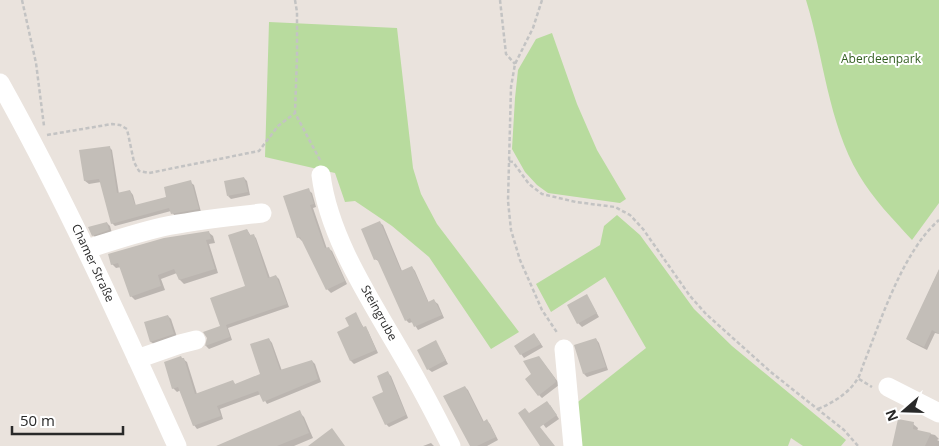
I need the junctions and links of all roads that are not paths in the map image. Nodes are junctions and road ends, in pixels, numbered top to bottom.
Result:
1 (0, 83) edge
2 (321, 175) road end
3 (262, 214) dead end
4 (87, 249) junction
5 (196, 340) dead end
6 (564, 349) road end
7 (137, 359) junction
8 (888, 387) dead end
9 (939, 413) edge
10 (177, 446) edge
11 (451, 446) edge
12 (573, 446) edge

1 - 4 street, Chamer Straße
2 - 11 street, Steingrube
3 - 4 street
4 - 7 street, Chamer Straße
5 - 7 street
6 - 12 street
7 - 10 street, Chamer Straße
8 - 9 street

